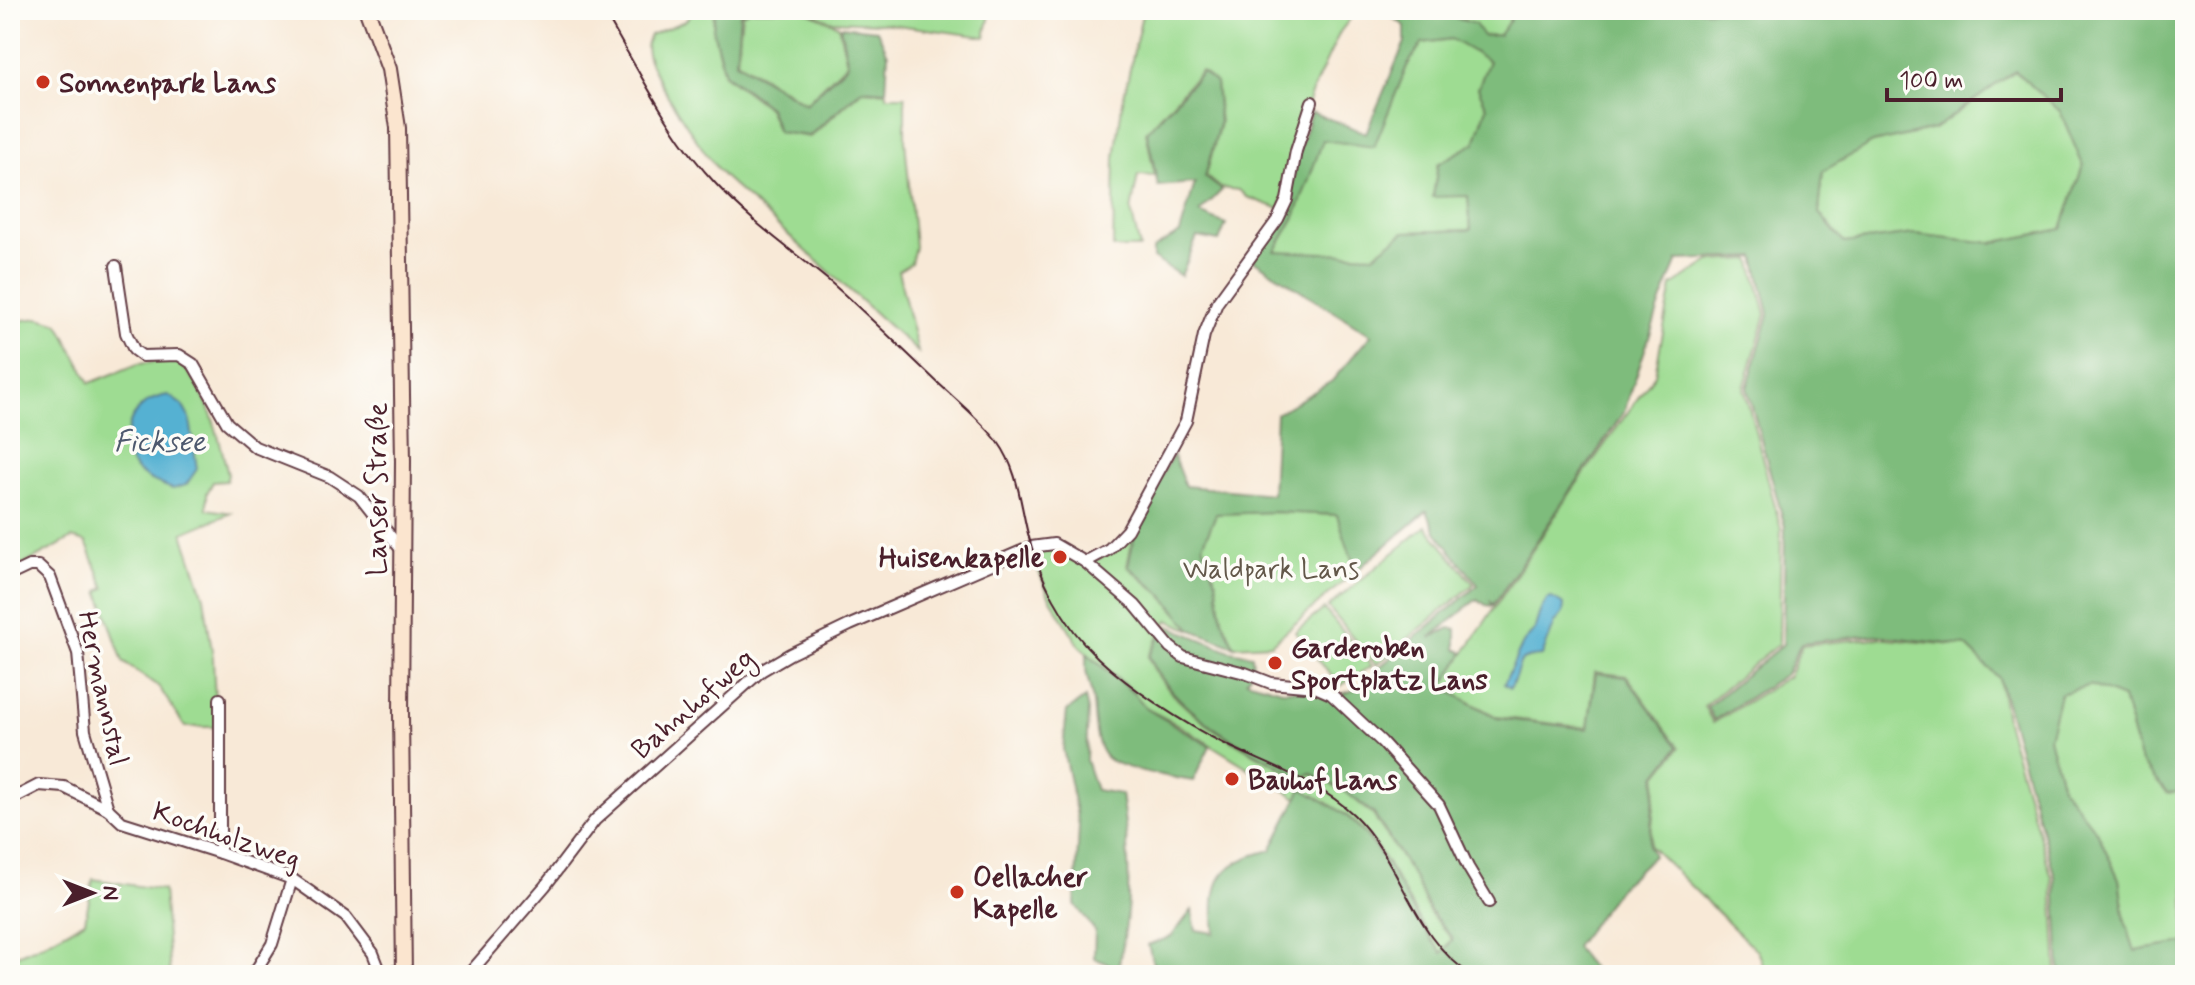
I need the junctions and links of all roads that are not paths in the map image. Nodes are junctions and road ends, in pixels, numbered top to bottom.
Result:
1 (367, 10) edge
2 (1312, 102) dead end
3 (116, 266) dead end
4 (403, 552) junction
5 (1085, 562) junction
6 (10, 575) edge
7 (220, 699) dead end
8 (10, 800) edge
9 (108, 809) junction
10 (220, 853) junction
11 (292, 879) junction
12 (1489, 902) dead end
13 (403, 974) edge
14 (253, 975) edge
15 (468, 975) edge

1 - 4 main road, Lanser Straße
2 - 5 street
3 - 4 street
4 - 13 main road, Lanser Straße
5 - 12 street
5 - 15 street, Bahnhofweg
6 - 9 street, Hermannstal
7 - 10 street
8 - 9 street, Kochholzweg
9 - 10 street, Kochholzweg
10 - 11 street, Kochholzweg
11 - 13 street, Kochholzweg
11 - 14 street

